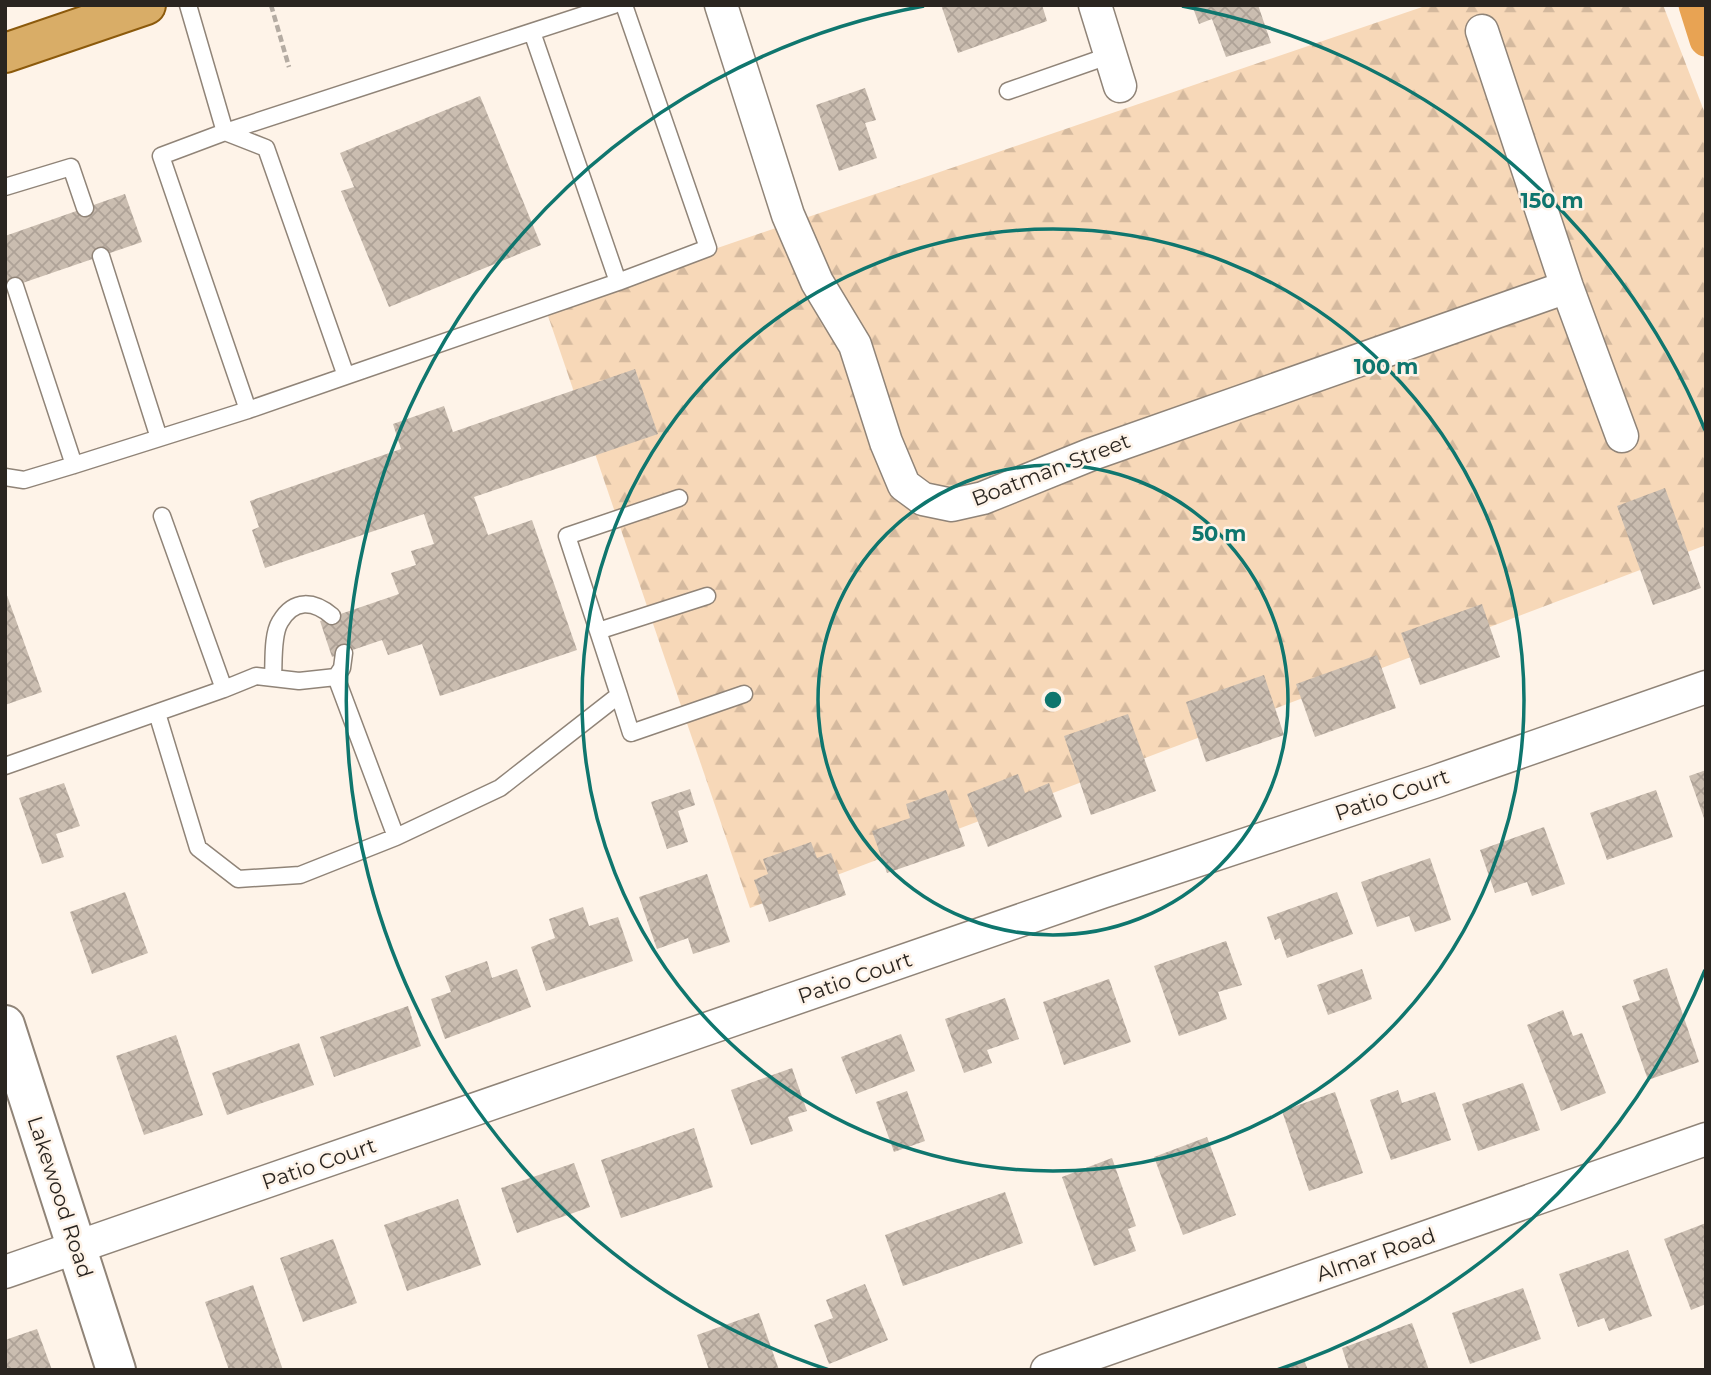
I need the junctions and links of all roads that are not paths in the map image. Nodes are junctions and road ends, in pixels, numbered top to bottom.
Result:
1 (146, 5) edge
2 (188, 5) edge
3 (614, 5) edge
4 (624, 5) edge
5 (722, 5) edge
6 (1095, 5) edge
7 (1482, 31) dead end
8 (532, 32) junction
9 (5, 54) edge
10 (1111, 55) junction
11 (1120, 86) dead end
12 (1008, 91) dead end
13 (225, 132) junction
14 (5, 187) edge
15 (85, 208) dead end
16 (101, 256) dead end
17 (618, 282) junction
18 (16, 286) dead end
19 (1567, 287) junction
20 (346, 376) junction
21 (248, 410) junction
22 (1622, 436) dead end
23 (159, 438) junction
24 (74, 465) junction
25 (5, 477) edge
26 (679, 498) dead end
27 (162, 516) dead end
28 (707, 596) dead end
29 (332, 617) dead end
30 (598, 631) junction
31 (344, 653) dead end
32 (336, 677) junction
33 (273, 678) junction
34 (1706, 687) edge
35 (224, 690) junction
36 (744, 694) dead end
37 (619, 695) junction
38 (158, 713) junction
39 (5, 766) edge
40 (396, 837) junction
41 (5, 1025) edge
42 (1706, 1139) edge
43 (76, 1248) junction
44 (5, 1272) edge
45 (116, 1370) edge
46 (1047, 1370) edge

1 - 9 main road
2 - 13 lane
3 - 8 lane
4 - 17 lane
5 - 19 street, Boatman Street
6 - 10 street
7 - 19 street
8 - 13 lane
8 - 17 lane
10 - 11 street
10 - 12 lane
13 - 20 lane
13 - 21 lane
14 - 15 lane
16 - 23 lane
17 - 20 lane
18 - 24 lane
19 - 22 street
20 - 21 lane
21 - 23 lane
23 - 24 lane
24 - 25 lane
26 - 30 lane
27 - 35 lane
28 - 30 lane
29 - 33 lane
30 - 37 lane
31 - 32 lane
32 - 33 lane
32 - 40 lane
33 - 35 lane
34 - 43 street, Patio Court
35 - 38 lane
36 - 37 lane
37 - 40 lane
38 - 39 lane
38 - 40 lane
41 - 43 street, Lakewood Road
42 - 46 street, Almar Road
43 - 44 street, Patio Court
43 - 45 street, Lakewood Road

